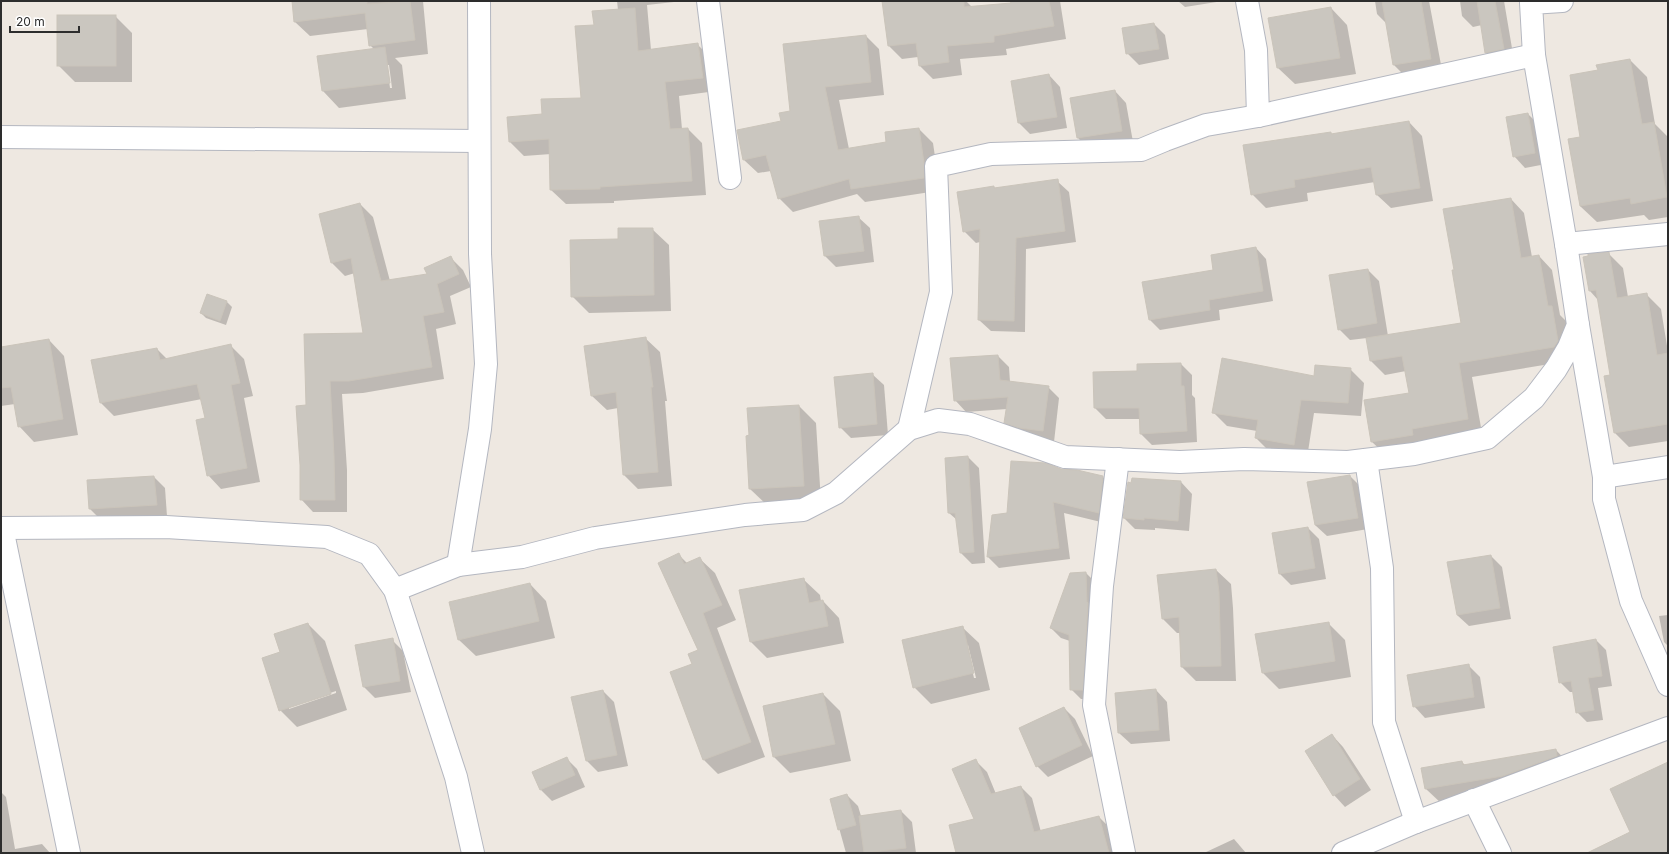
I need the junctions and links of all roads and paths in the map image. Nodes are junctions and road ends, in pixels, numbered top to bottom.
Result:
1 (478, 1) edge
2 (708, 1) edge
3 (1247, 1) edge
4 (1562, 1) edge
5 (1531, 2) edge
6 (1534, 54) junction
7 (1258, 116) junction
8 (1, 137) edge
9 (479, 142) junction
10 (730, 178) dead end
11 (1668, 234) edge
12 (1566, 244) junction
13 (1578, 325) junction
14 (909, 430) junction
15 (1118, 459) junction
16 (1366, 460) junction
17 (1668, 467) edge
18 (1604, 477) junction
19 (2, 528) edge
20 (458, 565) junction
21 (395, 590) junction
22 (1668, 685) edge
23 (1668, 728) edge
24 (1474, 800) junction
25 (1416, 822) junction
26 (69, 853) edge
27 (473, 853) edge
28 (1124, 853) edge
29 (1343, 853) edge
30 (1500, 853) edge

1 - 9 street
2 - 10 street
3 - 7 street
4 - 5 street
5 - 6 street
6 - 7 street
6 - 12 street
7 - 14 street
8 - 9 street
9 - 20 street
11 - 12 street
12 - 13 street
13 - 16 street
13 - 18 street
14 - 15 street
14 - 20 street
15 - 16 street
15 - 28 street
16 - 25 street
17 - 18 street
18 - 22 street
19 - 21 street
19 - 26 street
20 - 21 street
21 - 27 street
23 - 24 street
24 - 25 street
24 - 30 street
25 - 29 street

